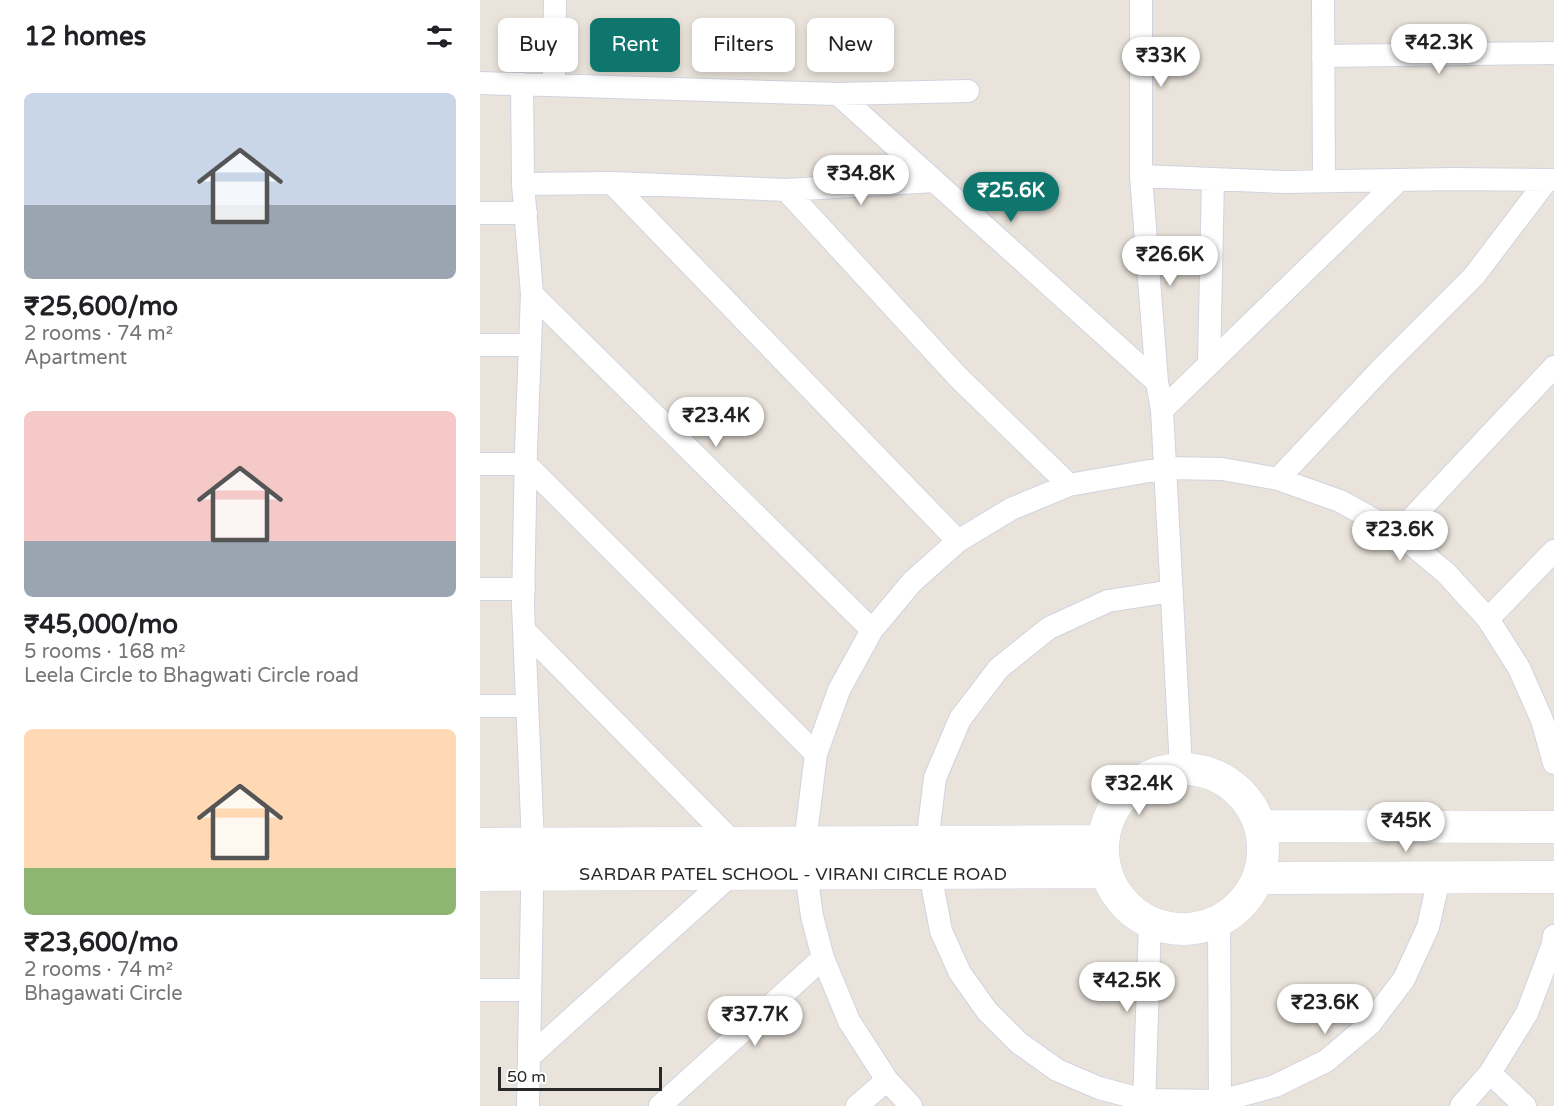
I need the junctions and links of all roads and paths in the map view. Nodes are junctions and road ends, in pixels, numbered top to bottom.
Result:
1 (555, 0) edge
2 (1141, 0) edge
3 (1323, 0) edge
4 (1554, 53) edge
5 (1323, 56) junction
6 (480, 83) edge
7 (522, 84) junction
8 (554, 85) junction
9 (968, 91) dead end
10 (838, 94) junction
11 (1141, 176) junction
12 (1213, 179) junction
13 (1399, 180) junction
14 (1551, 180) edge
15 (934, 181) junction
16 (1324, 181) junction
17 (612, 183) junction
18 (523, 184) junction
19 (786, 190) junction
20 (480, 213) edge
21 (526, 213) junction
22 (532, 294) junction
23 (480, 345) edge
24 (530, 345) junction
25 (1209, 364) junction
26 (1554, 367) edge
27 (1157, 382) junction
28 (1162, 410) junction
29 (480, 464) edge
30 (526, 464) junction
31 (1166, 468) junction
32 (1278, 479) junction
33 (1069, 485) junction
34 (1398, 533) junction
35 (958, 541) junction
36 (1554, 551) edge
37 (480, 589) edge
38 (524, 589) junction
39 (1172, 591) junction
40 (1488, 619) junction
41 (524, 630) junction
42 (872, 630) junction
43 (480, 706) edge
44 (527, 706) junction
45 (1548, 715) edge
46 (816, 754) junction
47 (1554, 763) edge
48 (1181, 768) junction
49 (1260, 826) junction
50 (1554, 827) edge
51 (1103, 841) junction
52 (805, 842) junction
53 (927, 842) junction
54 (734, 843) junction
55 (480, 844) edge
56 (532, 844) junction
57 (1106, 872) junction
58 (930, 873) junction
59 (532, 874) junction
60 (732, 874) junction
61 (806, 874) junction
62 (480, 875) edge
63 (1554, 877) edge
64 (1258, 878) junction
65 (1439, 878) junction
66 (1150, 921) junction
67 (1219, 921) junction
68 (1553, 944) edge
69 (823, 958) junction
70 (480, 990) edge
71 (530, 990) junction
72 (529, 1057) junction
73 (1490, 1073) junction
74 (887, 1080) junction
75 (1144, 1103) edge
76 (1220, 1103) edge
77 (528, 1106) edge
78 (660, 1106) edge
79 (857, 1106) edge
80 (911, 1106) edge
81 (1461, 1106) edge
82 (1526, 1106) edge

1 - 8 street
2 - 11 street
3 - 5 street
4 - 5 street
5 - 16 street
6 - 7 street
7 - 8 street
7 - 18 street
8 - 10 street
9 - 10 street
10 - 15 street
11 - 12 street
11 - 27 street
12 - 16 street
12 - 25 street
13 - 14 street
13 - 16 street
13 - 25 street
14 - 32 street
15 - 19 street
15 - 27 street
17 - 18 street
17 - 19 street
17 - 35 street
18 - 21 street
19 - 33 street
20 - 21 street
21 - 22 street
22 - 24 street
22 - 42 street
23 - 24 street
24 - 30 street
25 - 28 street
26 - 34 street
27 - 28 street
28 - 31 street
29 - 30 street
30 - 38 street
30 - 46 street
31 - 32 street
31 - 33 street
31 - 39 street
32 - 34 street
33 - 35 street
34 - 40 street
35 - 42 street
36 - 40 street
37 - 38 street
38 - 41 street
39 - 48 street
39 - 53 street
40 - 45 street
41 - 44 street
41 - 54 street
42 - 46 street
43 - 44 street
44 - 56 street
45 - 47 street
46 - 52 street
48 - 49 street
48 - 51 street
49 - 50 street
49 - 64 street
51 - 53 street
51 - 57 street
52 - 53 street
52 - 54 street
52 - 61 street
54 - 56 street
55 - 56 street
56 - 59 street
57 - 58 street, SARDAR PATEL SCHOOL - VIRANI CIRCLE ROAD
57 - 66 street
58 - 61 street, SARDAR PATEL SCHOOL - VIRANI CIRCLE ROAD
58 - 75 street
59 - 60 street, SARDAR PATEL SCHOOL - VIRANI CIRCLE ROAD
59 - 62 street, SARDAR PATEL SCHOOL - VIRANI CIRCLE ROAD
59 - 71 street
60 - 61 street, SARDAR PATEL SCHOOL - VIRANI CIRCLE ROAD
60 - 72 street
61 - 69 street
63 - 65 street
64 - 65 street
64 - 67 street
65 - 76 street
66 - 67 street
66 - 75 street
67 - 76 street
68 - 73 street
69 - 74 street
69 - 78 street
70 - 71 street
71 - 72 street
72 - 77 street
73 - 81 street
73 - 82 street
74 - 79 street
74 - 80 street
75 - 76 street

